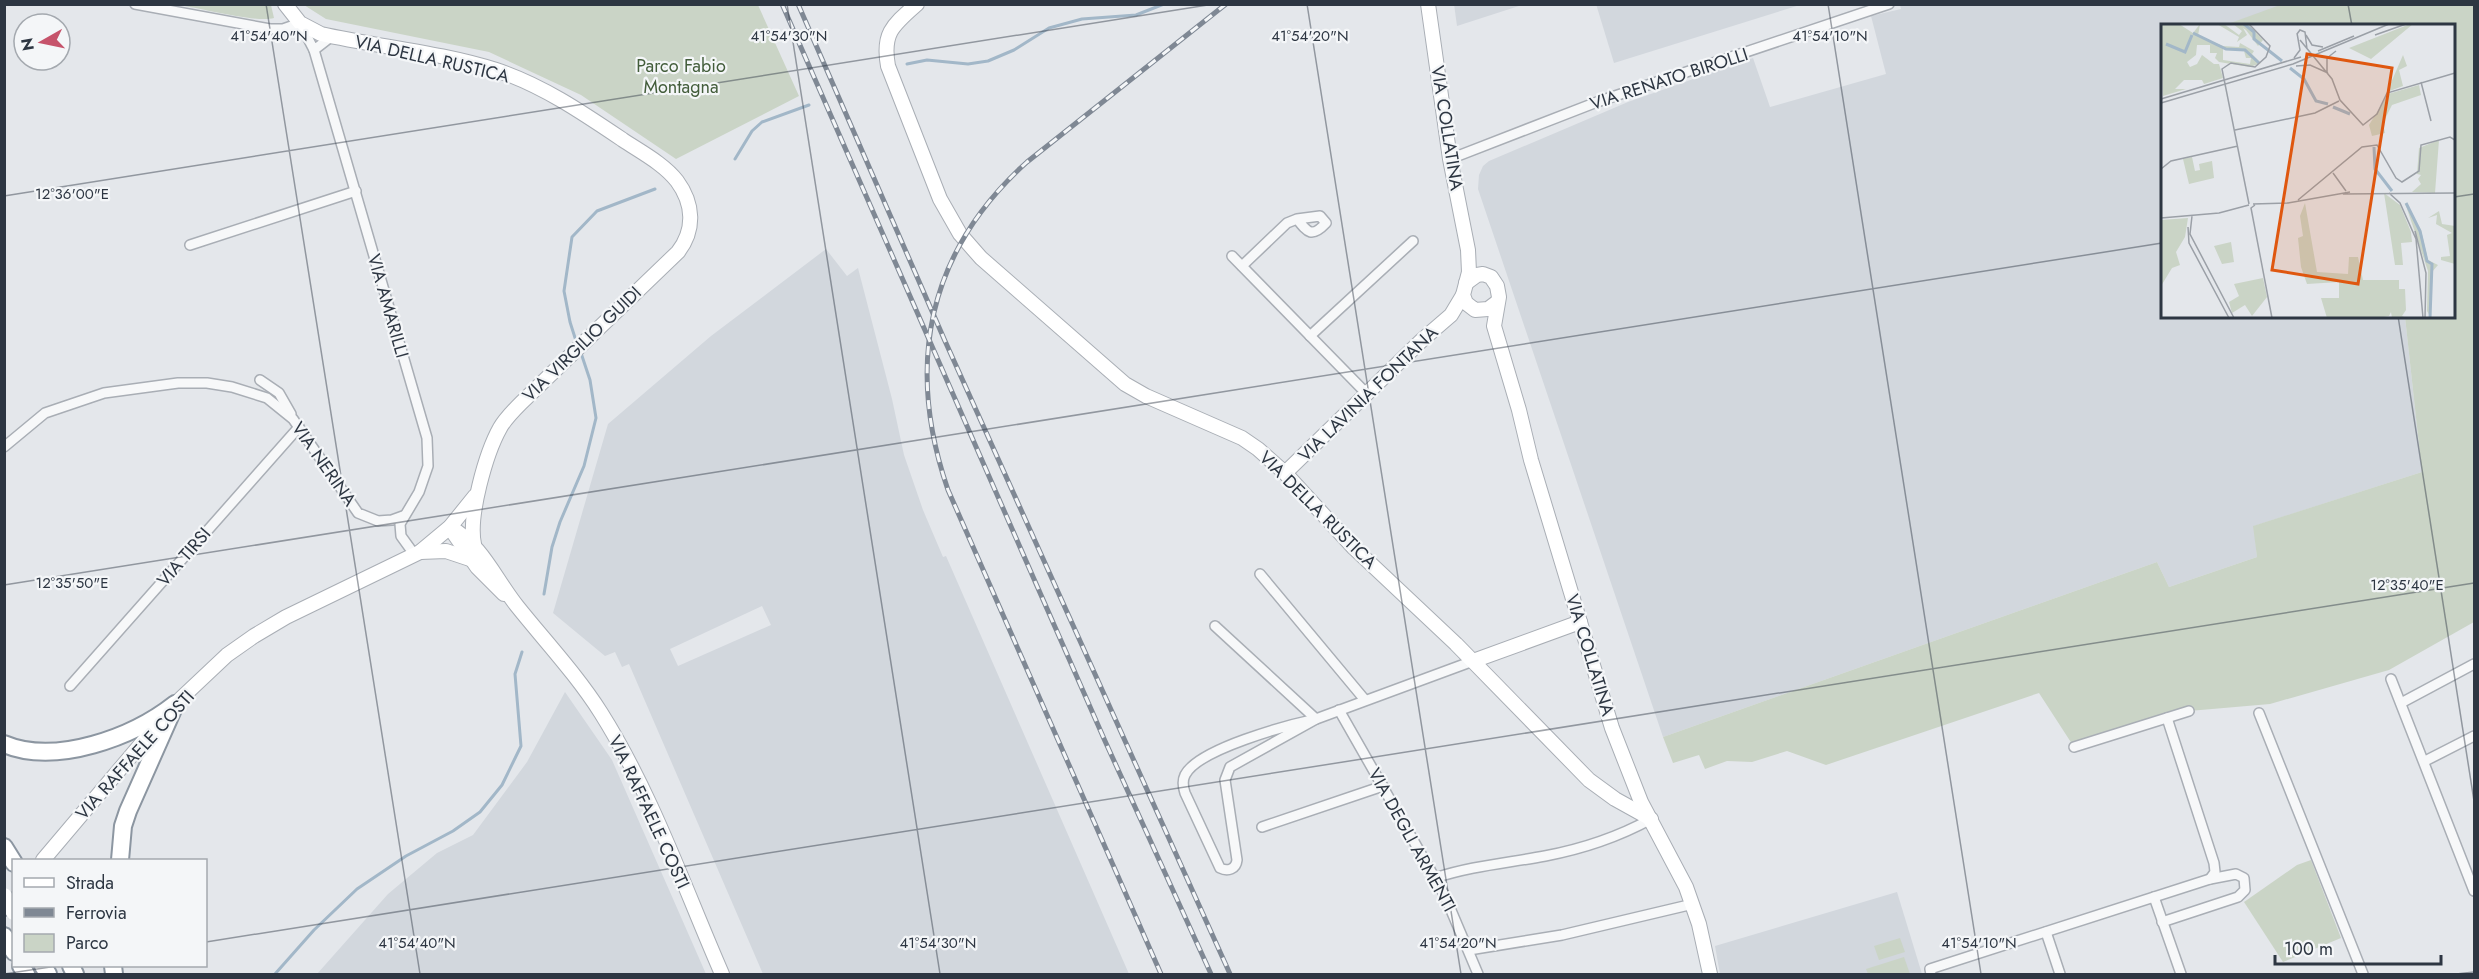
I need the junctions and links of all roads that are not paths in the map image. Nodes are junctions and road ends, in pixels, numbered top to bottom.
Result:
1 (135, 4) edge
2 (285, 4) edge
3 (917, 4) edge
4 (1428, 4) edge
5 (1890, 4) edge
6 (300, 22) junction
7 (332, 36) junction
8 (314, 50) junction
9 (1450, 159) junction
10 (356, 191) junction
11 (689, 205) joint
12 (1297, 219) dead end
13 (1413, 241) dead end
14 (190, 245) dead end
15 (1468, 250) junction
16 (1232, 256) dead end
17 (1242, 266) junction
18 (1483, 274) junction
19 (1465, 289) junction
20 (1496, 303) junction
21 (1476, 310) junction
22 (1451, 315) junction
23 (1494, 326) junction
24 (1310, 336) junction
25 (260, 380) dead end
26 (1367, 394) junction
27 (296, 423) junction
28 (4, 447) edge
29 (1285, 473) junction
30 (478, 491) junction
31 (403, 516) junction
32 (378, 521) junction
33 (450, 527) junction
34 (401, 536) junction
35 (474, 544) junction
36 (417, 553) junction
37 (470, 559) junction
38 (1260, 574) dead end
39 (515, 603) junction
40 (1580, 622) junction
41 (1215, 626) dead end
42 (1473, 661) junction
43 (2475, 664) edge
44 (2391, 679) dead end
45 (70, 687) dead end
46 (1365, 700) junction
47 (2401, 703) junction
48 (175, 704) junction
49 (1338, 710) junction
50 (2189, 711) dead end
51 (2259, 713) dead end
52 (2167, 718) junction
53 (1316, 719) junction
54 (2475, 736) edge
55 (4, 744) edge
56 (2074, 747) dead end
57 (2425, 761) junction
58 (1383, 786) junction
59 (1651, 819) junction
60 (1262, 827) dead end
61 (4, 847) edge
62 (45, 859) edge
63 (120, 859) edge
64 (12, 860) edge
65 (1435, 878) junction
66 (2210, 879) junction
67 (2475, 891) edge
68 (4, 896) edge
69 (2154, 897) junction
70 (1693, 904) junction
71 (12, 909) edge
72 (2162, 922) junction
73 (2046, 932) junction
74 (1469, 950) junction
75 (1931, 972) edge
76 (722, 975) edge
77 (1478, 975) edge
78 (1710, 975) edge
79 (2060, 975) edge
80 (2181, 975) edge
81 (2363, 975) edge

1 - 6 street
2 - 6 street, VIA DELLA RUSTICA
3 - 29 street, VIA DELLA RUSTICA
4 - 9 street, VIA COLLATINA
5 - 9 street, VIA RENATO BIROLLI
6 - 7 street, VIA DELLA RUSTICA
6 - 8 street, VIA AMARILLI
7 - 8 street
7 - 11 street, VIA DELLA RUSTICA
8 - 10 street, VIA AMARILLI
9 - 15 street, VIA COLLATINA
10 - 14 street
10 - 31 street, VIA AMARILLI
11 - 30 street, VIA VIRGILIO GUIDI
12 - 17 street
13 - 24 street
15 - 18 street, VIA COLLATINA
15 - 19 street, VIA COLLATINA
16 - 17 street
17 - 24 street
18 - 19 street
18 - 20 street
19 - 21 street
19 - 22 street, VIA LAVINIA FONTANA
20 - 21 street
20 - 23 street, VIA COLLATINA
21 - 22 street, VIA LAVINIA FONTANA
21 - 23 street, VIA COLLATINA
22 - 26 street, VIA LAVINIA FONTANA
23 - 40 street, VIA COLLATINA
24 - 26 street
25 - 27 street
26 - 29 street, VIA LAVINIA FONTANA
27 - 28 street, VIA NERINA
27 - 32 street, VIA NERINA
27 - 45 street, VIA TIRSI
29 - 42 street, VIA DELLA RUSTICA
30 - 33 street, VIA VIRGILIO GUIDI
30 - 35 street, VIA VIRGILIO GUIDI
31 - 32 street
31 - 34 street, VIA AMARILLI
32 - 34 street, VIA NERINA
33 - 35 street, VIA RAFFAELE COSTI
33 - 36 street, VIA RAFFAELE COSTI
33 - 37 street, VIA RAFFAELE COSTI
34 - 36 street
35 - 39 street, VIA RAFFAELE COSTI
36 - 37 street, VIA RAFFAELE COSTI
36 - 48 street, VIA RAFFAELE COSTI
37 - 39 street, VIA RAFFAELE COSTI
38 - 46 street
39 - 76 street, VIA RAFFAELE COSTI
40 - 42 street
40 - 59 street, VIA COLLATINA
41 - 53 street
42 - 46 street
42 - 59 street, VIA DELLA RUSTICA
43 - 47 street
44 - 47 street
46 - 49 street
47 - 57 street
48 - 55 highway
48 - 62 street, VIA RAFFAELE COSTI
48 - 63 highway
49 - 53 street
49 - 58 street, VIA DEGLI ARMENTI
50 - 52 street
51 - 81 street
52 - 56 street
52 - 66 street
53 - 53 street
54 - 57 street
57 - 67 street
58 - 60 street
58 - 65 street, VIA DEGLI ARMENTI
59 - 65 street
59 - 70 street, VIA COLLATINA
61 - 64 highway
65 - 74 street, VIA DEGLI ARMENTI
66 - 69 street
66 - 72 street
68 - 71 highway, bridge
69 - 72 street
69 - 73 street
70 - 74 street
70 - 78 street, VIA COLLATINA
72 - 80 street
73 - 75 street
73 - 79 street
74 - 77 street, VIA DEGLI ARMENTI

